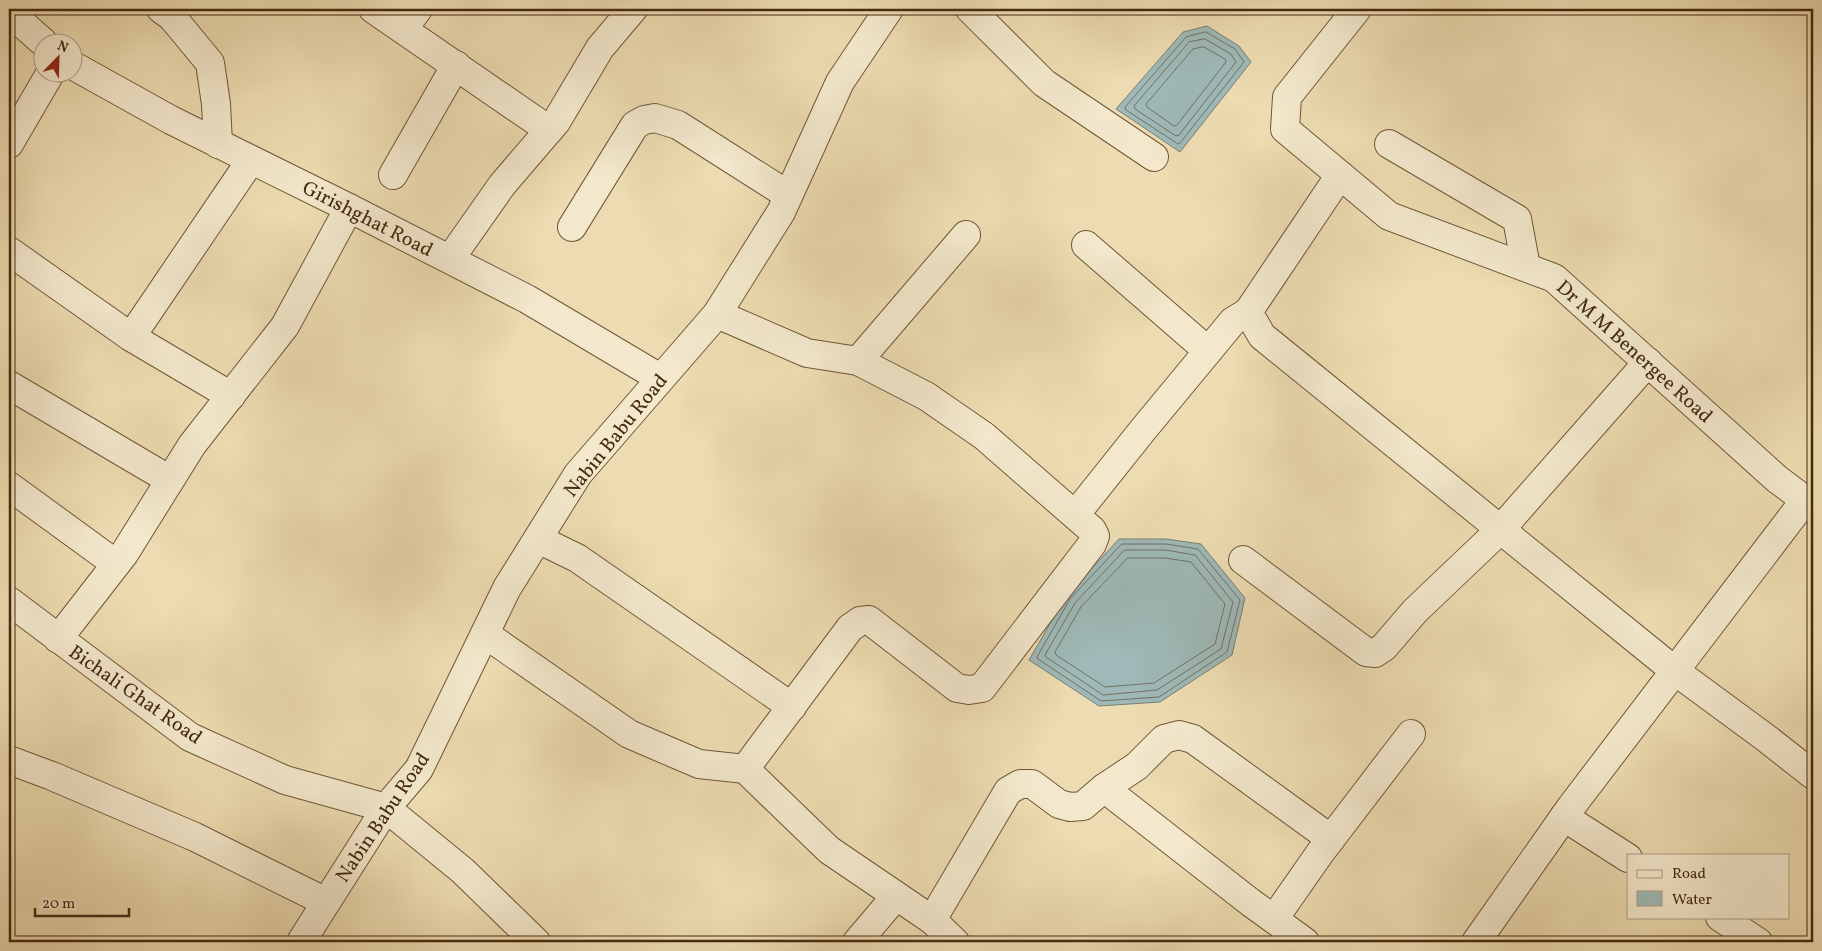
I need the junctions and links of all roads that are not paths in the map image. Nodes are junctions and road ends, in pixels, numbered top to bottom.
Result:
1 (374, 9) edge
2 (633, 9) edge
3 (970, 9) edge
4 (1358, 9) edge
5 (9, 12) edge
6 (170, 12) edge
7 (880, 12) edge
8 (411, 19) edge
9 (32, 32) edge
10 (456, 65) junction
11 (82, 71) edge
12 (45, 82) edge
13 (550, 130) junction
14 (9, 144) edge
15 (218, 144) junction
16 (1389, 144) dead end
17 (1154, 156) dead end
18 (251, 160) junction
19 (393, 174) dead end
20 (1340, 174) junction
21 (788, 195) junction
22 (350, 208) junction
23 (572, 227) dead end
24 (966, 235) dead end
25 (1086, 244) dead end
26 (9, 251) edge
27 (450, 259) junction
28 (1526, 267) junction
29 (1248, 312) junction
30 (717, 314) junction
31 (131, 337) junction
32 (1208, 351) junction
33 (858, 361) junction
34 (1648, 362) junction
35 (660, 378) junction
36 (9, 385) edge
37 (231, 396) junction
38 (170, 480) junction
39 (9, 486) edge
40 (1809, 503) edge
41 (1075, 515) junction
42 (1500, 530) junction
43 (538, 539) junction
44 (1243, 560) dead end
45 (116, 564) junction
46 (9, 601) edge
47 (485, 634) junction
48 (58, 640) junction
49 (1674, 671) junction
50 (792, 707) junction
51 (1411, 734) dead end
52 (9, 760) edge
53 (745, 769) junction
54 (1813, 775) edge
55 (1104, 788) junction
56 (386, 808) junction
57 (1564, 817) junction
58 (1331, 839) junction
59 (1627, 857) edge
60 (896, 896) junction
61 (326, 902) junction
62 (1722, 918) edge
63 (1274, 919) junction
64 (932, 920) junction
65 (301, 942) edge
66 (536, 942) edge
67 (856, 942) edge
68 (955, 942) edge
69 (1305, 942) edge
70 (1476, 942) edge
71 (1758, 942) edge

1 - 8 street
2 - 13 street
3 - 17 street
4 - 20 street, Dr M M Benergee Road
5 - 9 street
6 - 15 street
7 - 21 street, Nabin Babu Road
8 - 10 street
10 - 13 street
10 - 19 street
11 - 15 street, Girishghat Road
12 - 14 street
13 - 27 street
15 - 18 street, Girishghat Road
16 - 28 street
18 - 22 street, Girishghat Road
18 - 31 street
20 - 28 street, Dr M M Benergee Road
20 - 29 street
21 - 23 street
21 - 30 street, Nabin Babu Road
22 - 27 street, Girishghat Road
22 - 37 street
24 - 33 street
25 - 32 street
26 - 31 street
27 - 35 street, Girishghat Road
28 - 34 street, Dr M M Benergee Road
29 - 32 street
29 - 42 street
30 - 33 street
30 - 35 street, Nabin Babu Road
31 - 37 street
32 - 41 street
33 - 41 street
34 - 40 street, Dr M M Benergee Road
34 - 42 street
35 - 43 street, Nabin Babu Road
36 - 38 street
37 - 38 street
38 - 45 street
39 - 45 street
40 - 49 street
41 - 50 street
42 - 44 street
42 - 49 street
43 - 47 street, Nabin Babu Road
43 - 50 street
45 - 48 street
46 - 48 street, Bichali Ghat Road
47 - 53 street
47 - 56 street, Nabin Babu Road
48 - 56 street, Bichali Ghat Road
49 - 54 street
49 - 57 street
50 - 53 street
51 - 58 street
52 - 61 street
53 - 60 street
55 - 58 street
55 - 63 street
55 - 64 street
56 - 61 street, Nabin Babu Road
56 - 66 street
57 - 59 street
57 - 70 street
58 - 63 street
60 - 64 street
60 - 67 street
61 - 65 street, Nabin Babu Road
62 - 71 street
63 - 69 street
64 - 68 street

